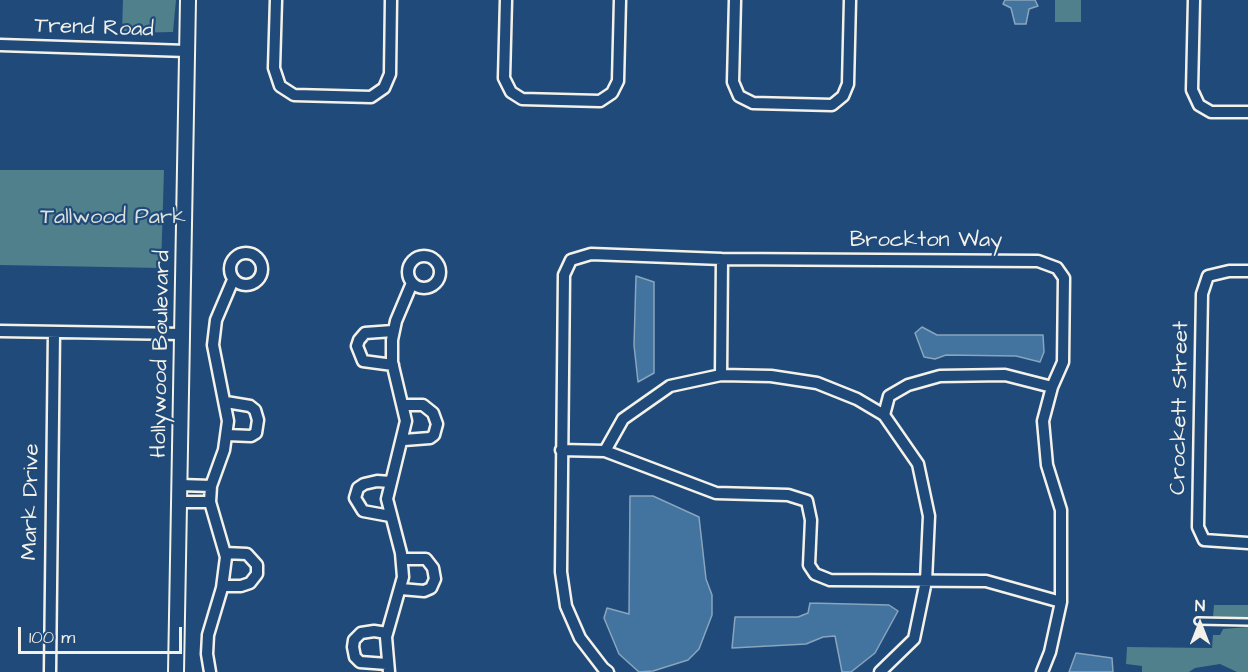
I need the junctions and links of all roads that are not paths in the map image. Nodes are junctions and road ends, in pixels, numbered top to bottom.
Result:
1 (188, 0) edge
2 (276, 0) edge
3 (391, 0) edge
4 (506, 0) edge
5 (620, 0) edge
6 (735, 0) edge
7 (850, 0) edge
8 (1194, 0) edge
9 (0, 45) edge
10 (187, 51) junction
11 (1248, 112) edge
12 (722, 259) junction
13 (1248, 271) edge
14 (233, 280) dead end
15 (412, 283) dead end
16 (0, 331) edge
17 (393, 331) junction
18 (54, 332) junction
19 (183, 334) junction
20 (393, 365) junction
21 (721, 375) junction
22 (1052, 387) junction
23 (226, 402) junction
24 (404, 405) junction
25 (884, 415) junction
26 (227, 435) junction
27 (404, 440) junction
28 (561, 450) junction
29 (605, 451) junction
30 (390, 482) junction
31 (180, 485) junction
32 (211, 486) junction
33 (180, 502) junction
34 (210, 502) junction
35 (390, 516) junction
36 (1248, 543) edge
37 (225, 553) junction
38 (402, 559) junction
39 (926, 581) junction
40 (223, 586) junction
41 (401, 589) junction
42 (1062, 602) junction
43 (1198, 621) dead end
44 (1248, 622) edge
45 (387, 633) junction
46 (388, 668) edge
47 (887, 670) edge
48 (50, 672) edge
49 (176, 672) edge
50 (210, 672) edge
51 (608, 672) edge
52 (1042, 672) edge

1 - 10 street, Hollywood Boulevard
2 - 3 street
4 - 5 street
6 - 7 street
8 - 11 street
9 - 10 street, Trend Road
10 - 19 street, Hollywood Boulevard
12 - 21 street
12 - 22 street, Brockton Way
12 - 28 street, Brockton Way
13 - 36 street, Crockett Street
14 - 23 street
15 - 17 street
16 - 18 street
17 - 20 street
17 - 20 street
18 - 19 street
18 - 48 street, Mark Drive
19 - 31 street, Hollywood Boulevard
20 - 24 street
21 - 25 street
21 - 29 street
22 - 25 street
22 - 42 street, Brockton Way
23 - 26 street
23 - 26 street
24 - 27 street
24 - 27 street
25 - 39 street
26 - 32 street
27 - 30 street
28 - 29 street
28 - 51 street, Brockton Way
29 - 39 street
30 - 35 street
30 - 35 street
31 - 32 street
31 - 33 street, Hollywood Boulevard
32 - 34 street
33 - 34 street
33 - 49 street, Hollywood Boulevard
34 - 37 street
35 - 38 street
37 - 40 street
37 - 40 street
38 - 41 street
38 - 41 street
39 - 42 street
39 - 47 street
40 - 50 street
41 - 45 street
42 - 52 street, Brockton Way
43 - 44 lane
45 - 46 street
45 - 46 street

